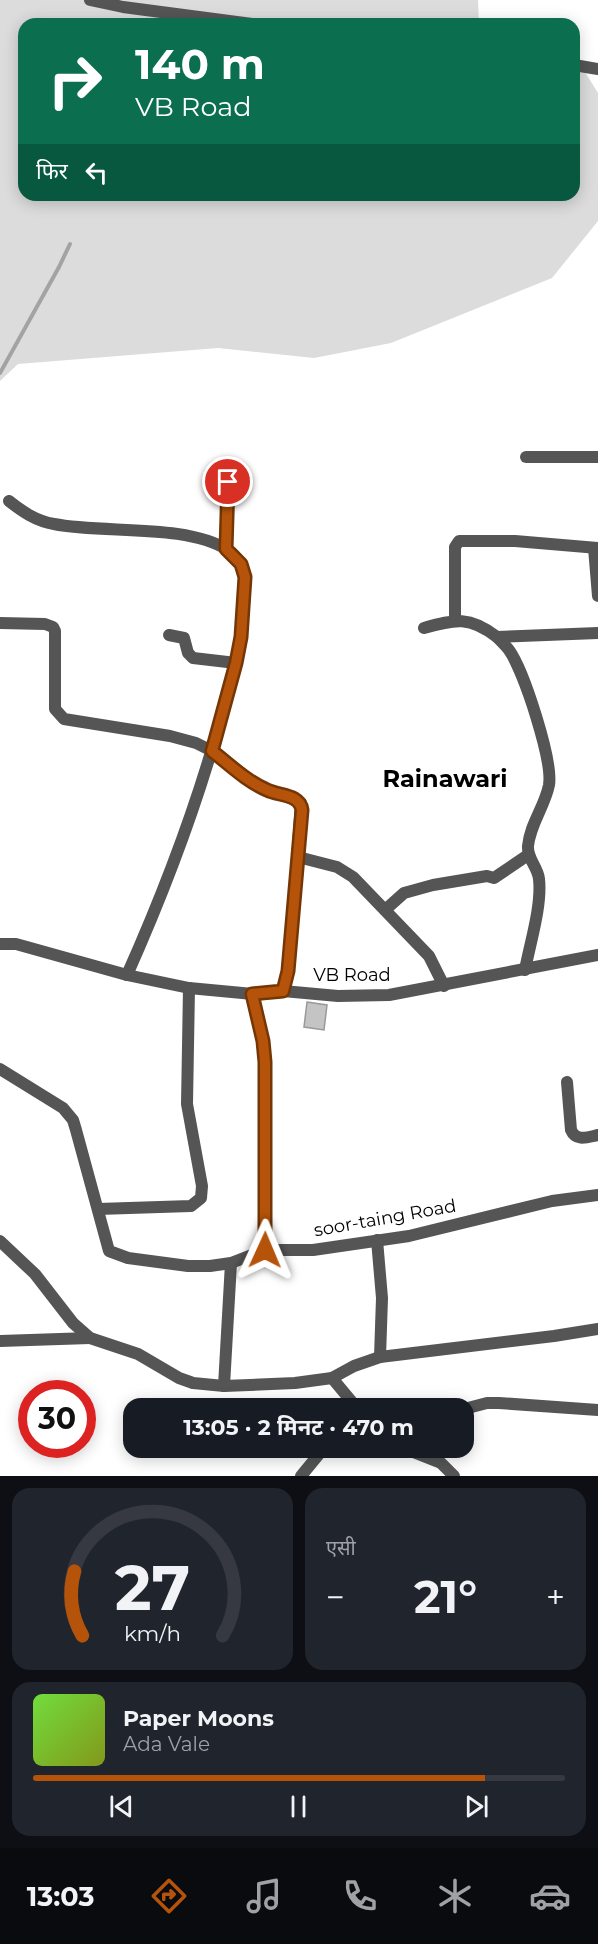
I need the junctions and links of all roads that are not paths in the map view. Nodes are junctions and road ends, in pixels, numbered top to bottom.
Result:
1 (90, 0) edge
2 (206, 18) edge
3 (580, 67) edge
4 (598, 69) edge
5 (526, 457) dead end
6 (598, 457) edge
7 (228, 482) dead end
8 (9, 501) dead end
9 (596, 548) edge
10 (226, 549) junction
11 (598, 596) edge
12 (455, 620) junction
13 (0, 623) edge
14 (424, 628) dead end
15 (598, 633) edge
16 (169, 635) dead end
17 (497, 637) junction
18 (236, 663) junction
19 (212, 751) junction
20 (528, 855) junction
21 (298, 857) junction
22 (385, 910) junction
23 (0, 936) edge
24 (0, 944) edge
25 (16, 944) junction
26 (598, 955) edge
27 (525, 970) junction
28 (128, 975) junction
29 (444, 986) junction
30 (189, 988) junction
31 (283, 991) junction
32 (252, 994) junction
33 (0, 1069) edge
34 (567, 1082) dead end
35 (598, 1135) edge
36 (598, 1195) edge
37 (98, 1209) junction
38 (377, 1240) junction
39 (0, 1241) edge
40 (265, 1250) junction
41 (231, 1263) junction
42 (598, 1329) edge
43 (90, 1338) junction
44 (0, 1341) edge
45 (380, 1357) junction
46 (332, 1377) junction
47 (224, 1386) junction
48 (349, 1398) edge
49 (474, 1406) edge
50 (598, 1410) edge
51 (316, 1458) edge
52 (428, 1458) edge
53 (301, 1476) edge
54 (454, 1476) edge

1 - 2 street
3 - 4 street
5 - 6 street
7 - 10 street
8 - 10 street
9 - 11 street
9 - 12 street
10 - 18 street
12 - 14 street
12 - 17 street
13 - 19 street
15 - 17 street
16 - 18 street
17 - 20 street
18 - 19 street
19 - 21 street
19 - 28 street
20 - 22 street
20 - 27 street
21 - 22 street
21 - 31 street
22 - 29 street
23 - 25 street
24 - 25 street, VB Road
25 - 28 street, VB Road
26 - 27 street, VB Road
27 - 29 street, VB Road
28 - 30 street, VB Road
29 - 31 street, VB Road
30 - 32 street, VB Road
30 - 37 street
31 - 32 street, VB Road
32 - 40 street
33 - 37 street
34 - 35 street
36 - 38 street, soor-taing Road
37 - 41 street, soor-taing Road
38 - 40 street, soor-taing Road
38 - 45 street
39 - 43 street
40 - 41 street, soor-taing Road
41 - 47 street
42 - 45 street
43 - 44 street
43 - 47 street
45 - 46 street
46 - 47 street
46 - 48 street
49 - 50 street
51 - 53 street
52 - 54 street

